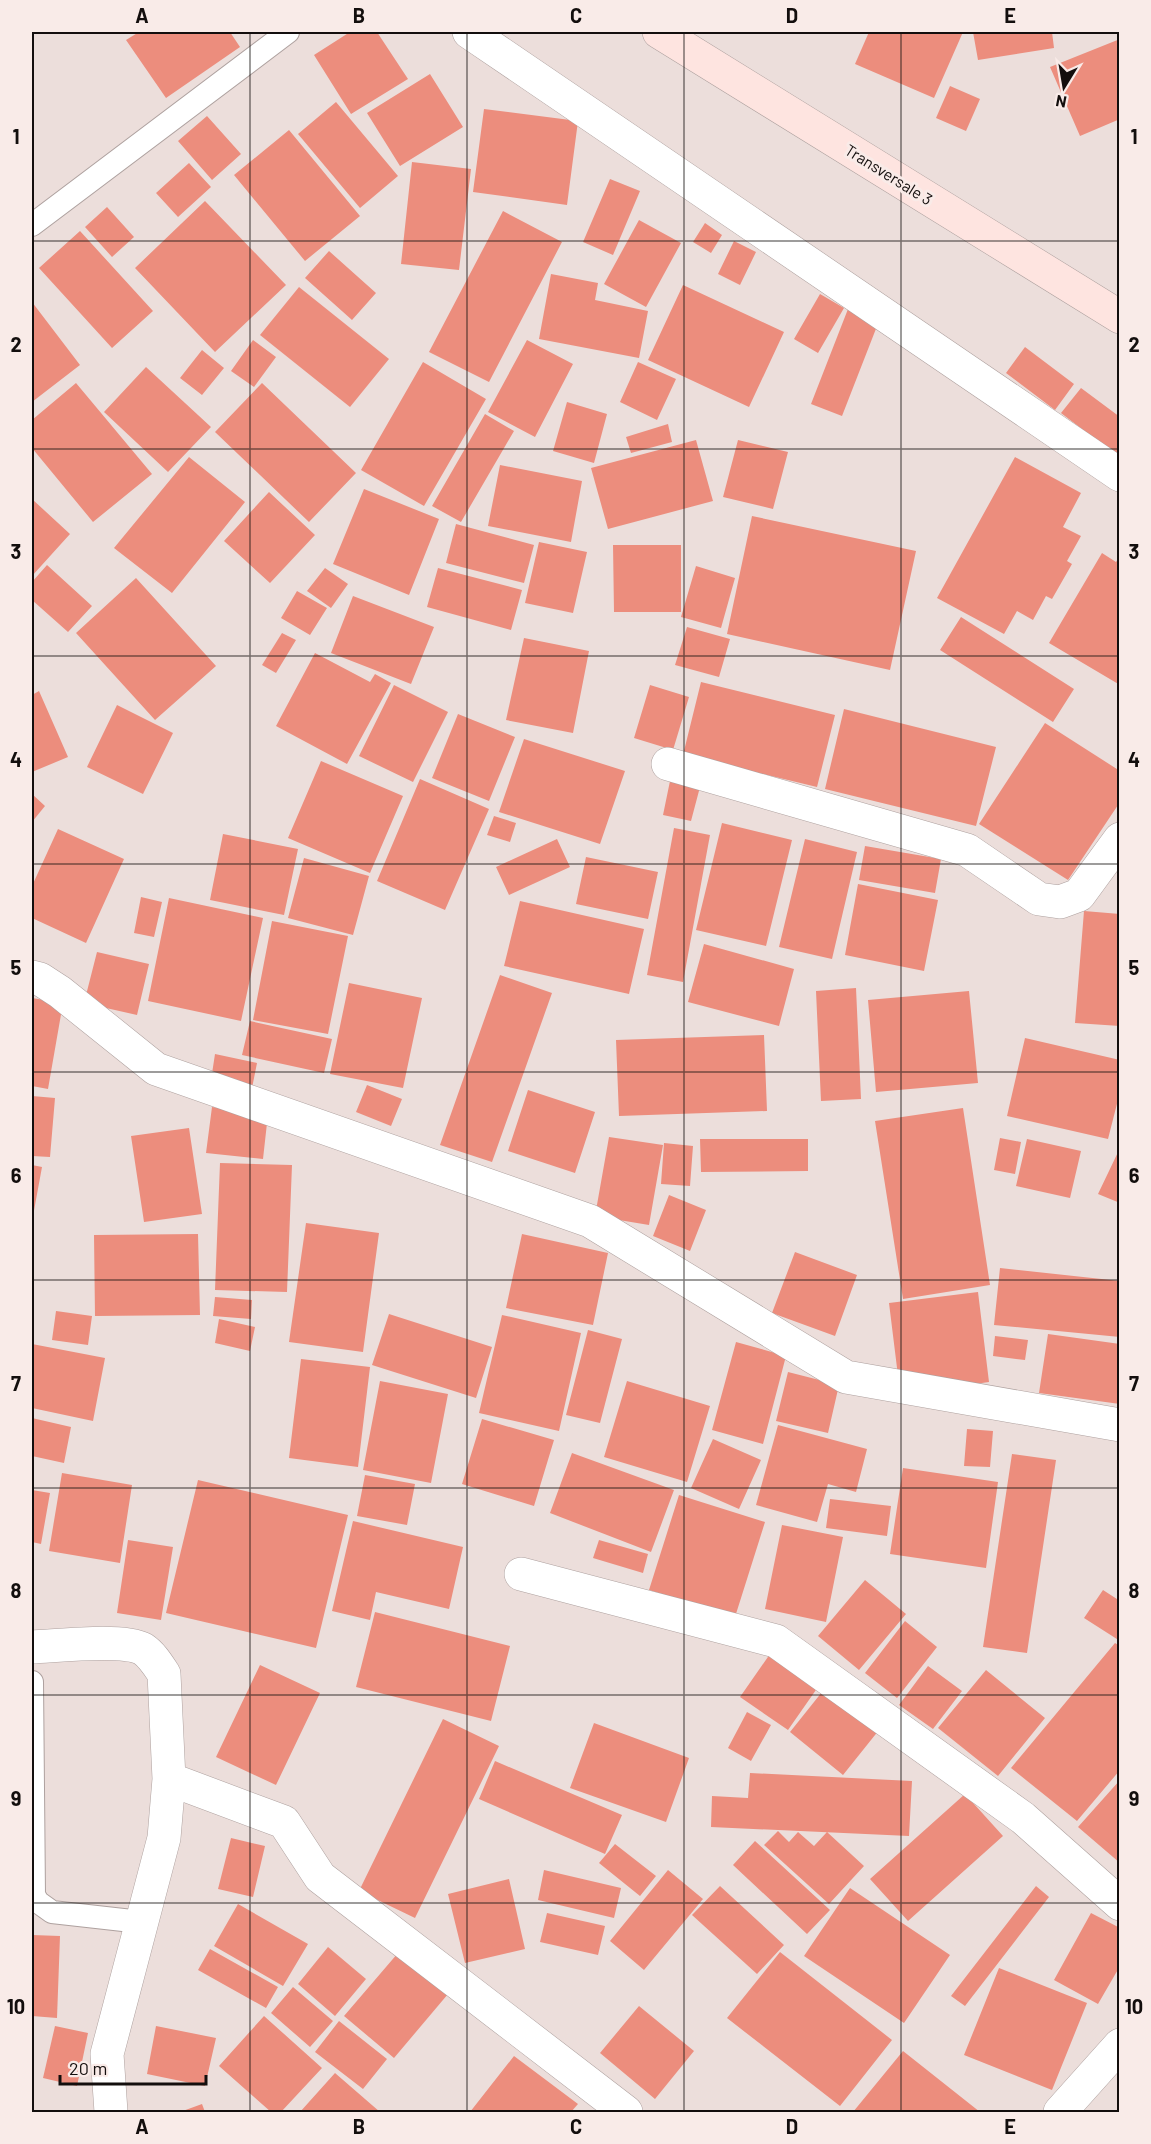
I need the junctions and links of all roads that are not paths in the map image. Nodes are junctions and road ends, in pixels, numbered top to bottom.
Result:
1 (288, 32) edge
2 (470, 32) edge
3 (659, 32) edge
4 (32, 225) edge
5 (1119, 317) edge
6 (1119, 476) edge
7 (668, 764) dead end
8 (1119, 842) edge
9 (32, 977) edge
10 (1119, 1425) edge
11 (521, 1574) dead end
12 (32, 1647) edge
13 (32, 1682) edge
14 (169, 1779) junction
15 (1119, 1904) edge
16 (141, 1922) junction
17 (1119, 2045) edge
18 (111, 2112) edge
19 (626, 2112) edge
20 (1060, 2112) edge

1 - 4 lane
2 - 6 street
3 - 5 main road, Transversale 3
7 - 8 street
9 - 10 street
11 - 15 street
12 - 14 street
13 - 16 lane
14 - 16 street
14 - 19 street
16 - 18 street
17 - 20 street

